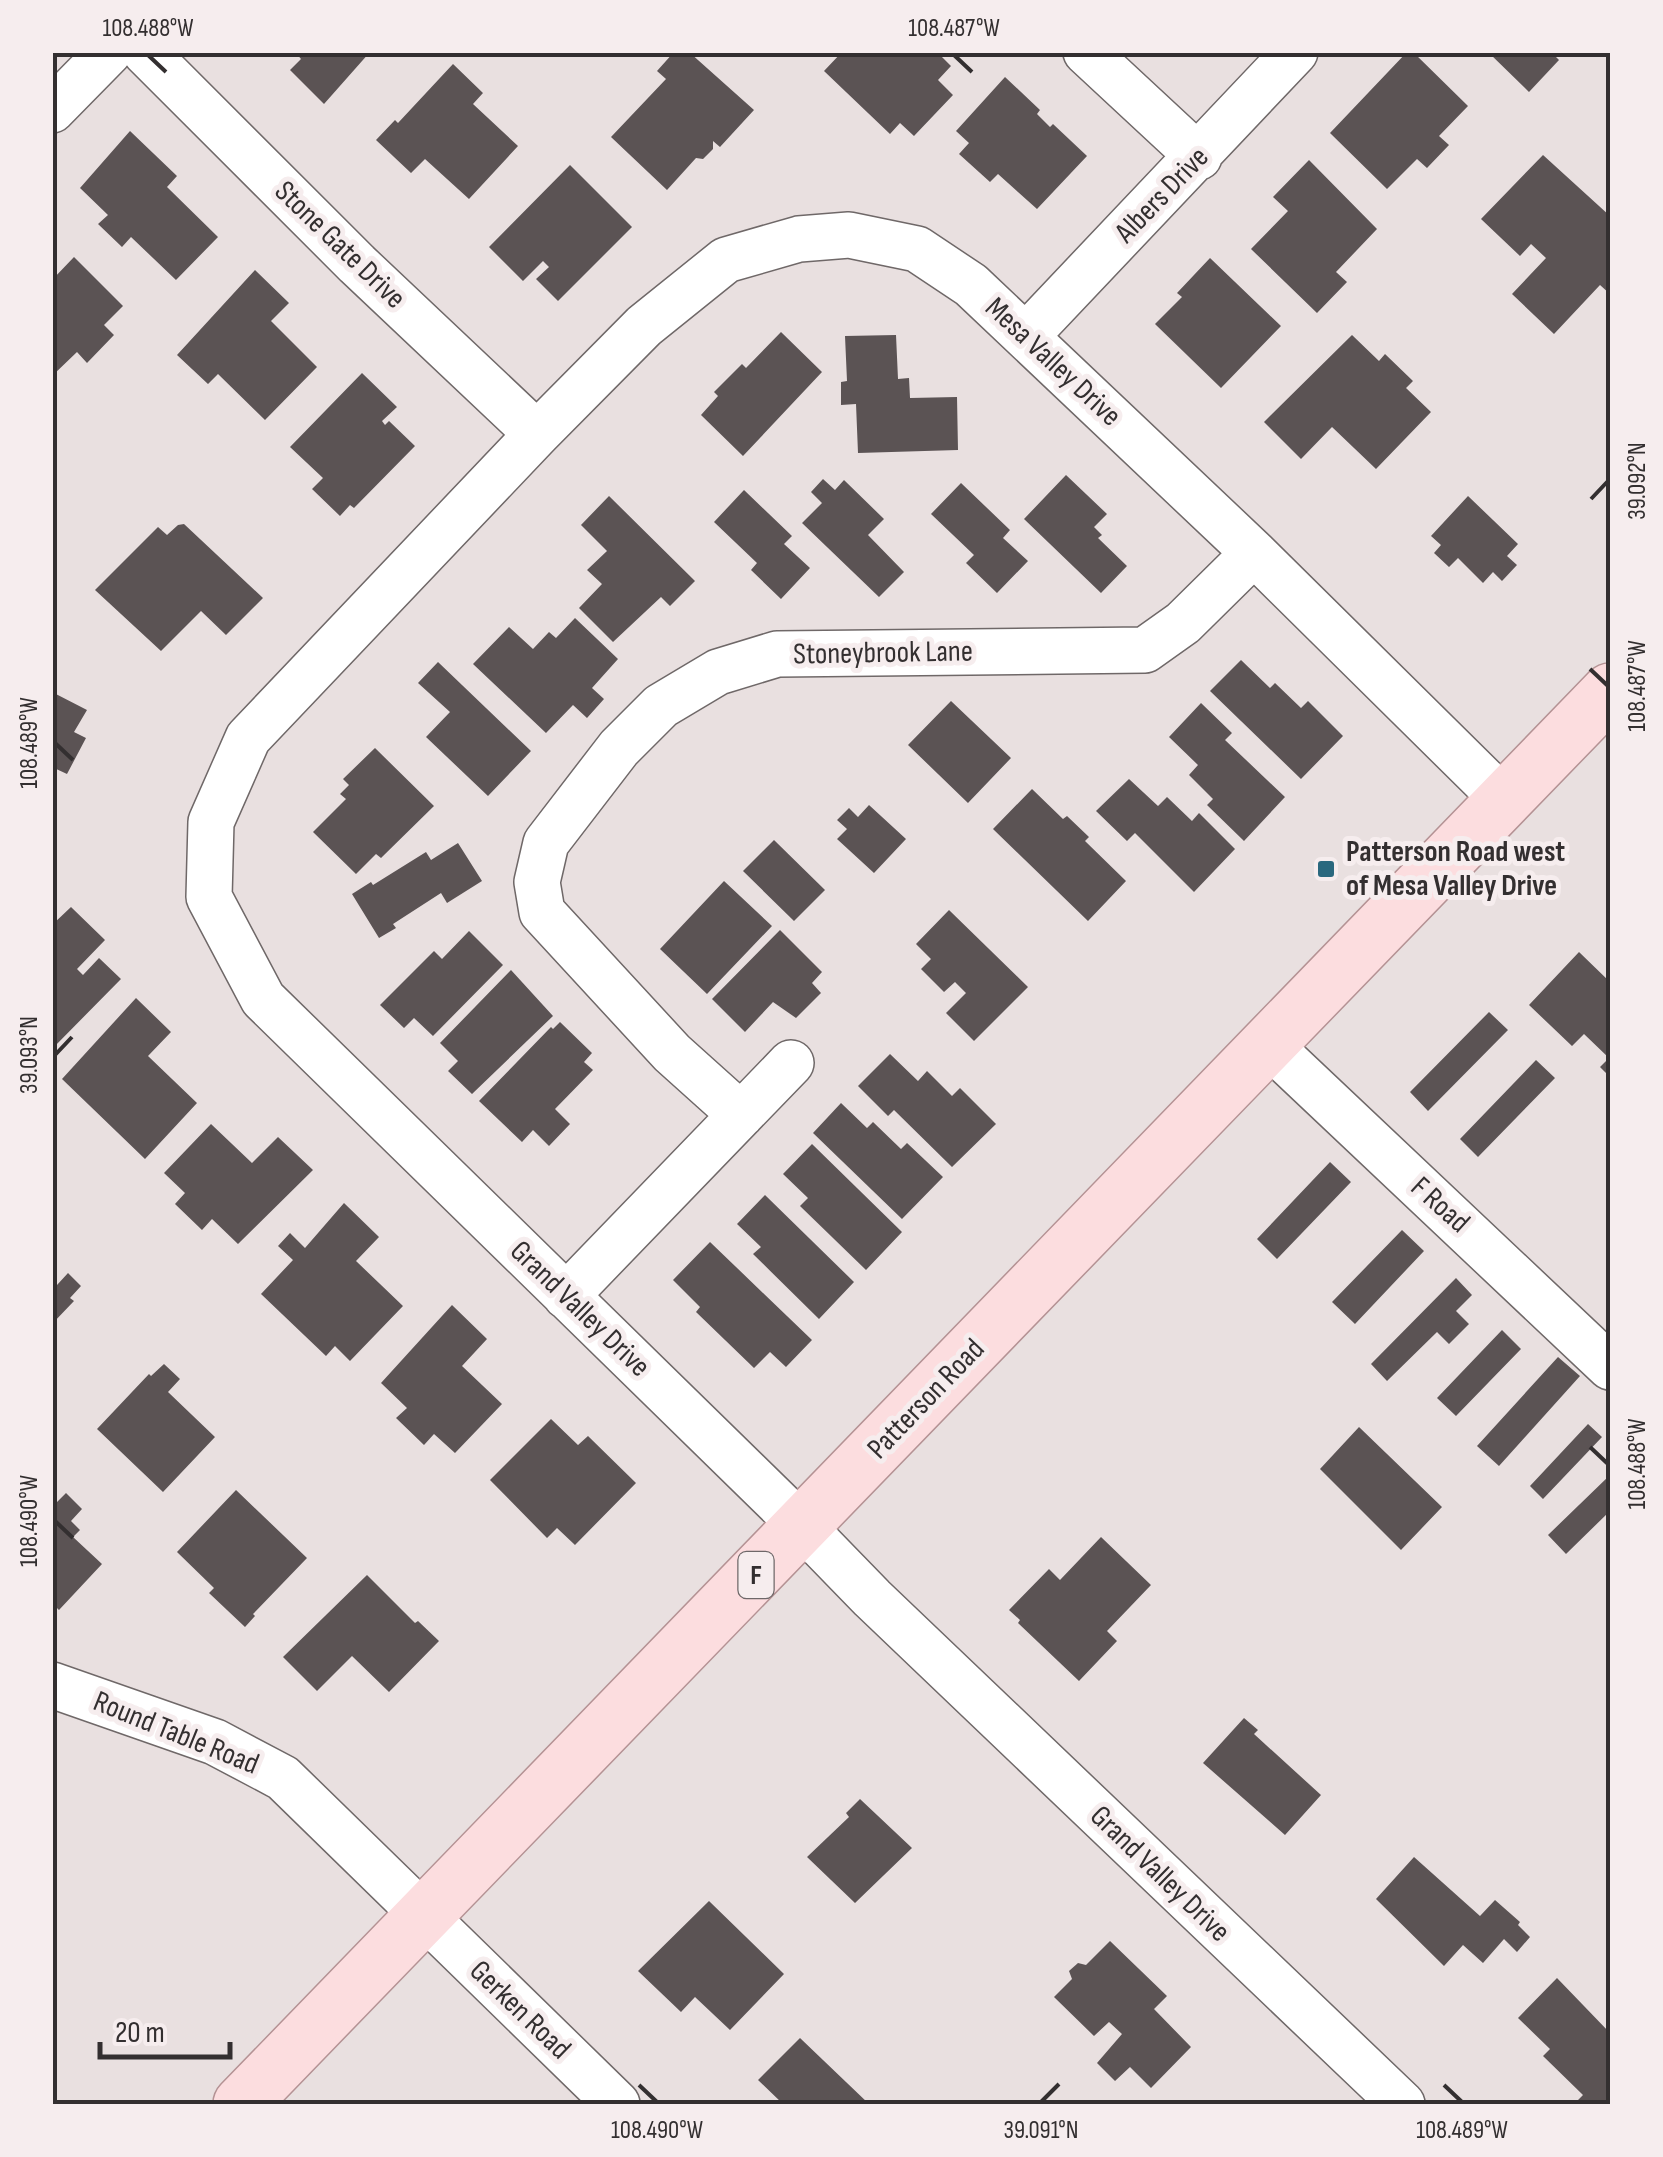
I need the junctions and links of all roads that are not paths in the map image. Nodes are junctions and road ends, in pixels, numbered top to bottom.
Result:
1 (109, 52) edge
2 (145, 52) edge
3 (1086, 52) edge
4 (1296, 52) edge
5 (52, 110) edge
6 (1199, 157) junction
7 (1027, 335) junction
8 (536, 434) junction
9 (1254, 554) junction
10 (1610, 692) edge
11 (1505, 801) junction
12 (1268, 1044) junction
13 (791, 1063) dead end
14 (741, 1115) junction
15 (566, 1296) junction
16 (1610, 1367) edge
17 (803, 1527) junction
18 (52, 1685) edge
19 (424, 1916) junction
20 (241, 2104) edge
21 (616, 2104) edge
22 (1402, 2104) edge

1 - 5 street
2 - 8 street, Stone Gate Drive
3 - 6 street
4 - 6 street, Albers Drive
6 - 7 street, Albers Drive
7 - 8 street, Mesa Valley Drive
7 - 9 street, Mesa Valley Drive
8 - 15 street, Grand Valley Drive
9 - 11 street, Mesa Valley Drive
9 - 14 street, Stoneybrook Lane
10 - 11 main road, Patterson Road / F
11 - 12 main road, Patterson Road / F
12 - 16 street, F Road
12 - 17 main road, Patterson Road / F
13 - 14 street
14 - 15 street
15 - 17 street, Grand Valley Drive
17 - 19 main road, Patterson Road / F
17 - 22 street, Grand Valley Drive
18 - 19 street, Round Table Road
19 - 20 main road, Patterson Road / F
19 - 21 street, Gerken Road

